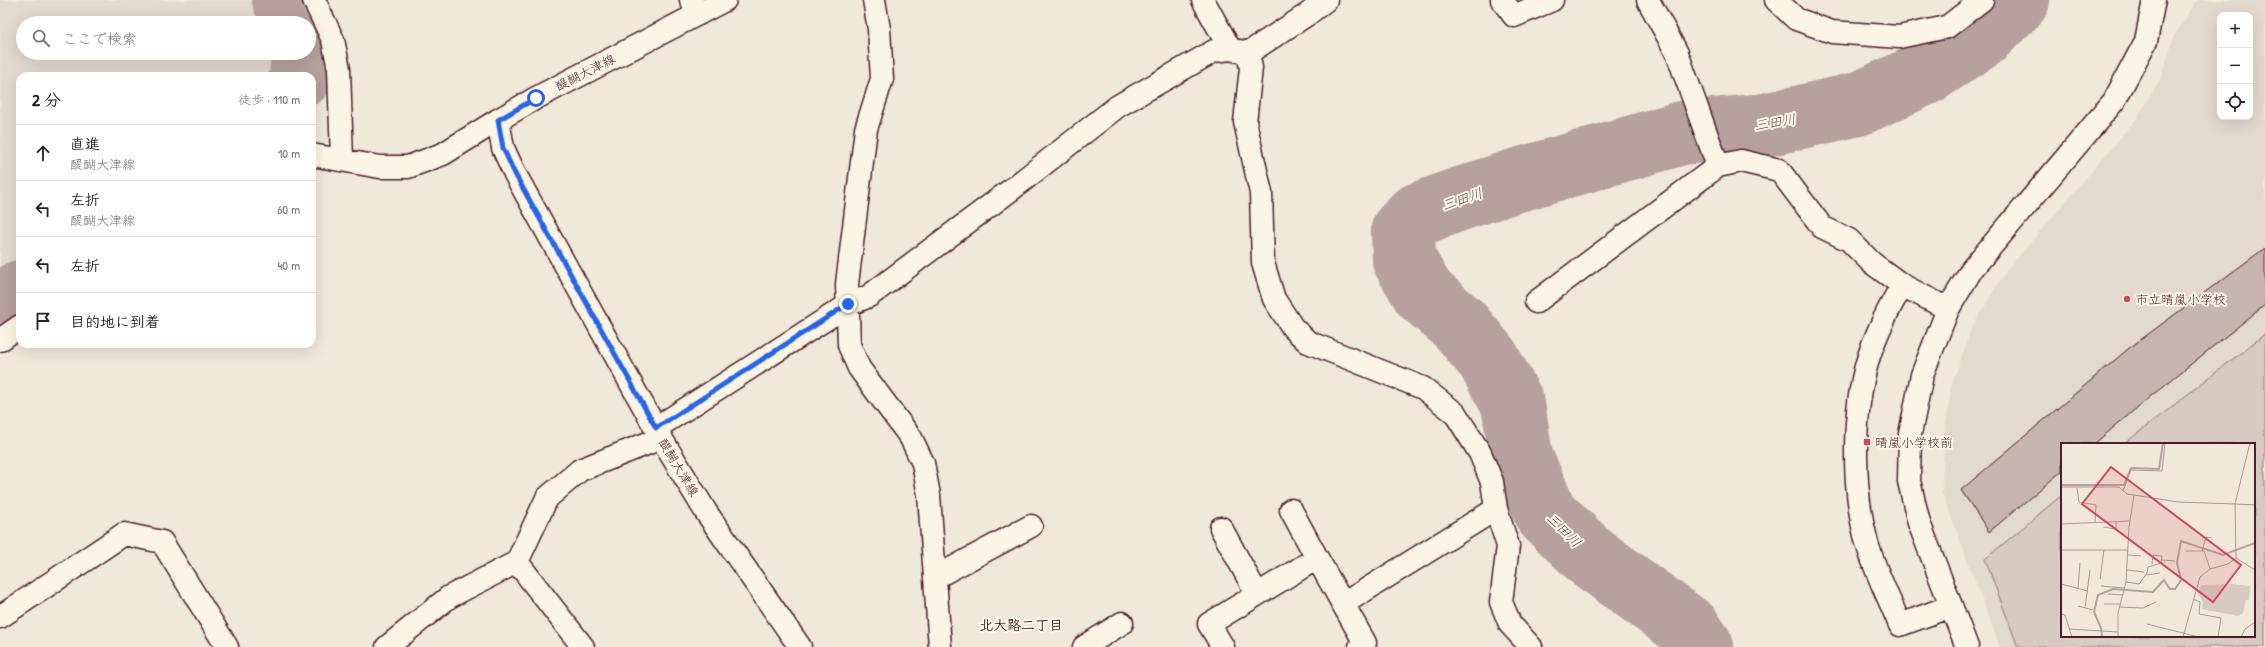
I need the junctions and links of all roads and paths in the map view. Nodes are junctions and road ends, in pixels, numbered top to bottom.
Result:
1 (314, 0) edge
2 (725, 0) edge
3 (874, 0) edge
4 (1204, 0) edge
5 (1326, 0) edge
6 (1502, 0) edge
7 (1552, 0) edge
8 (1648, 0) edge
9 (1776, 0) edge
10 (1982, 0) edge
11 (2154, 0) edge
12 (695, 7) edge
13 (1239, 51) junction
14 (498, 120) junction
15 (316, 156) edge
16 (1715, 157) junction
17 (342, 159) junction
18 (1902, 285) junction
19 (1536, 302) dead end
20 (848, 304) junction
21 (1948, 309) junction
22 (16, 329) edge
23 (0, 340) edge
24 (659, 433) junction
25 (1496, 509) junction
26 (1291, 510) dead end
27 (1031, 526) dead end
28 (1221, 528) dead end
29 (1317, 558) junction
30 (517, 562) junction
31 (936, 577) junction
32 (1257, 594) junction
33 (1343, 604) junction
34 (1951, 606) junction
35 (0, 617) edge
36 (1122, 623) dead end
37 (227, 647) edge
38 (387, 647) edge
39 (583, 647) edge
40 (800, 647) edge
41 (940, 647) edge
42 (1084, 647) edge
43 (1223, 647) edge
44 (1360, 647) edge
45 (1531, 647) edge
46 (1967, 647) edge

1 - 17 street
2 - 12 street, 醍醐大津線
3 - 20 street
4 - 13 street
5 - 13 street
6 - 7 street
8 - 16 street
9 - 10 street
11 - 21 street
12 - 14 street, 醍醐大津線
13 - 20 street
13 - 25 street
14 - 17 street
14 - 24 street, 醍醐大津線
15 - 17 street
16 - 18 street
16 - 19 street
18 - 21 street
18 - 34 street
20 - 24 street
20 - 31 street
21 - 34 street
22 - 23 street
24 - 30 street
24 - 40 street, 醍醐大津線
25 - 33 street
25 - 45 street
26 - 29 street
27 - 31 street
28 - 32 street
29 - 32 street
29 - 33 street
30 - 38 street
30 - 39 street
31 - 41 street
32 - 43 street
33 - 44 street
34 - 46 street
35 - 37 street
36 - 42 street

